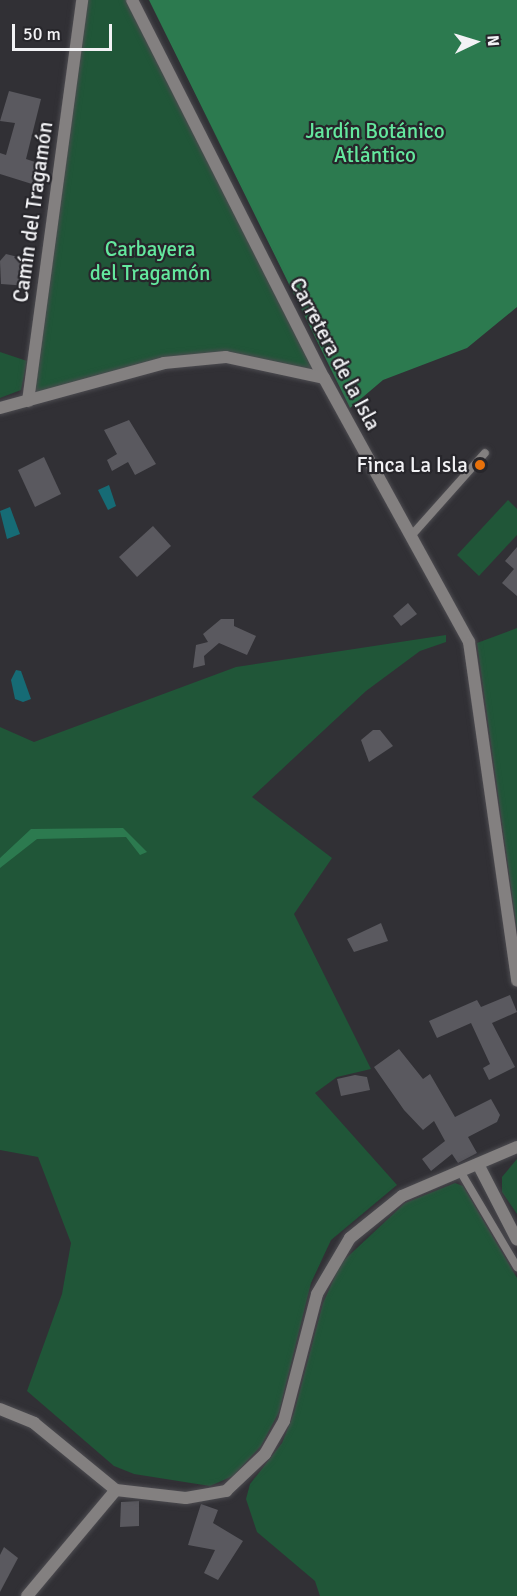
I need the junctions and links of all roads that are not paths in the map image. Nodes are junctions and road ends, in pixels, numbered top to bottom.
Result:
1 (82, 0) edge
2 (132, 0) edge
3 (324, 378) junction
4 (28, 401) junction
5 (0, 408) edge
6 (485, 453) dead end
7 (411, 536) junction
8 (517, 981) edge
9 (517, 1147) edge
10 (478, 1164) junction
11 (460, 1171) junction
12 (517, 1240) edge
13 (517, 1267) edge
14 (0, 1409) edge
15 (116, 1490) junction
16 (27, 1596) edge

1 - 4 street, Camín del Tragamón
2 - 3 street, Carretera de la Isla
3 - 4 street
3 - 7 street, Carretera de la Isla
4 - 5 street
6 - 7 lane
7 - 8 street, Carretera de la Isla
9 - 10 street
10 - 11 street
10 - 12 street
11 - 13 lane
11 - 15 street
14 - 15 street
15 - 16 street

